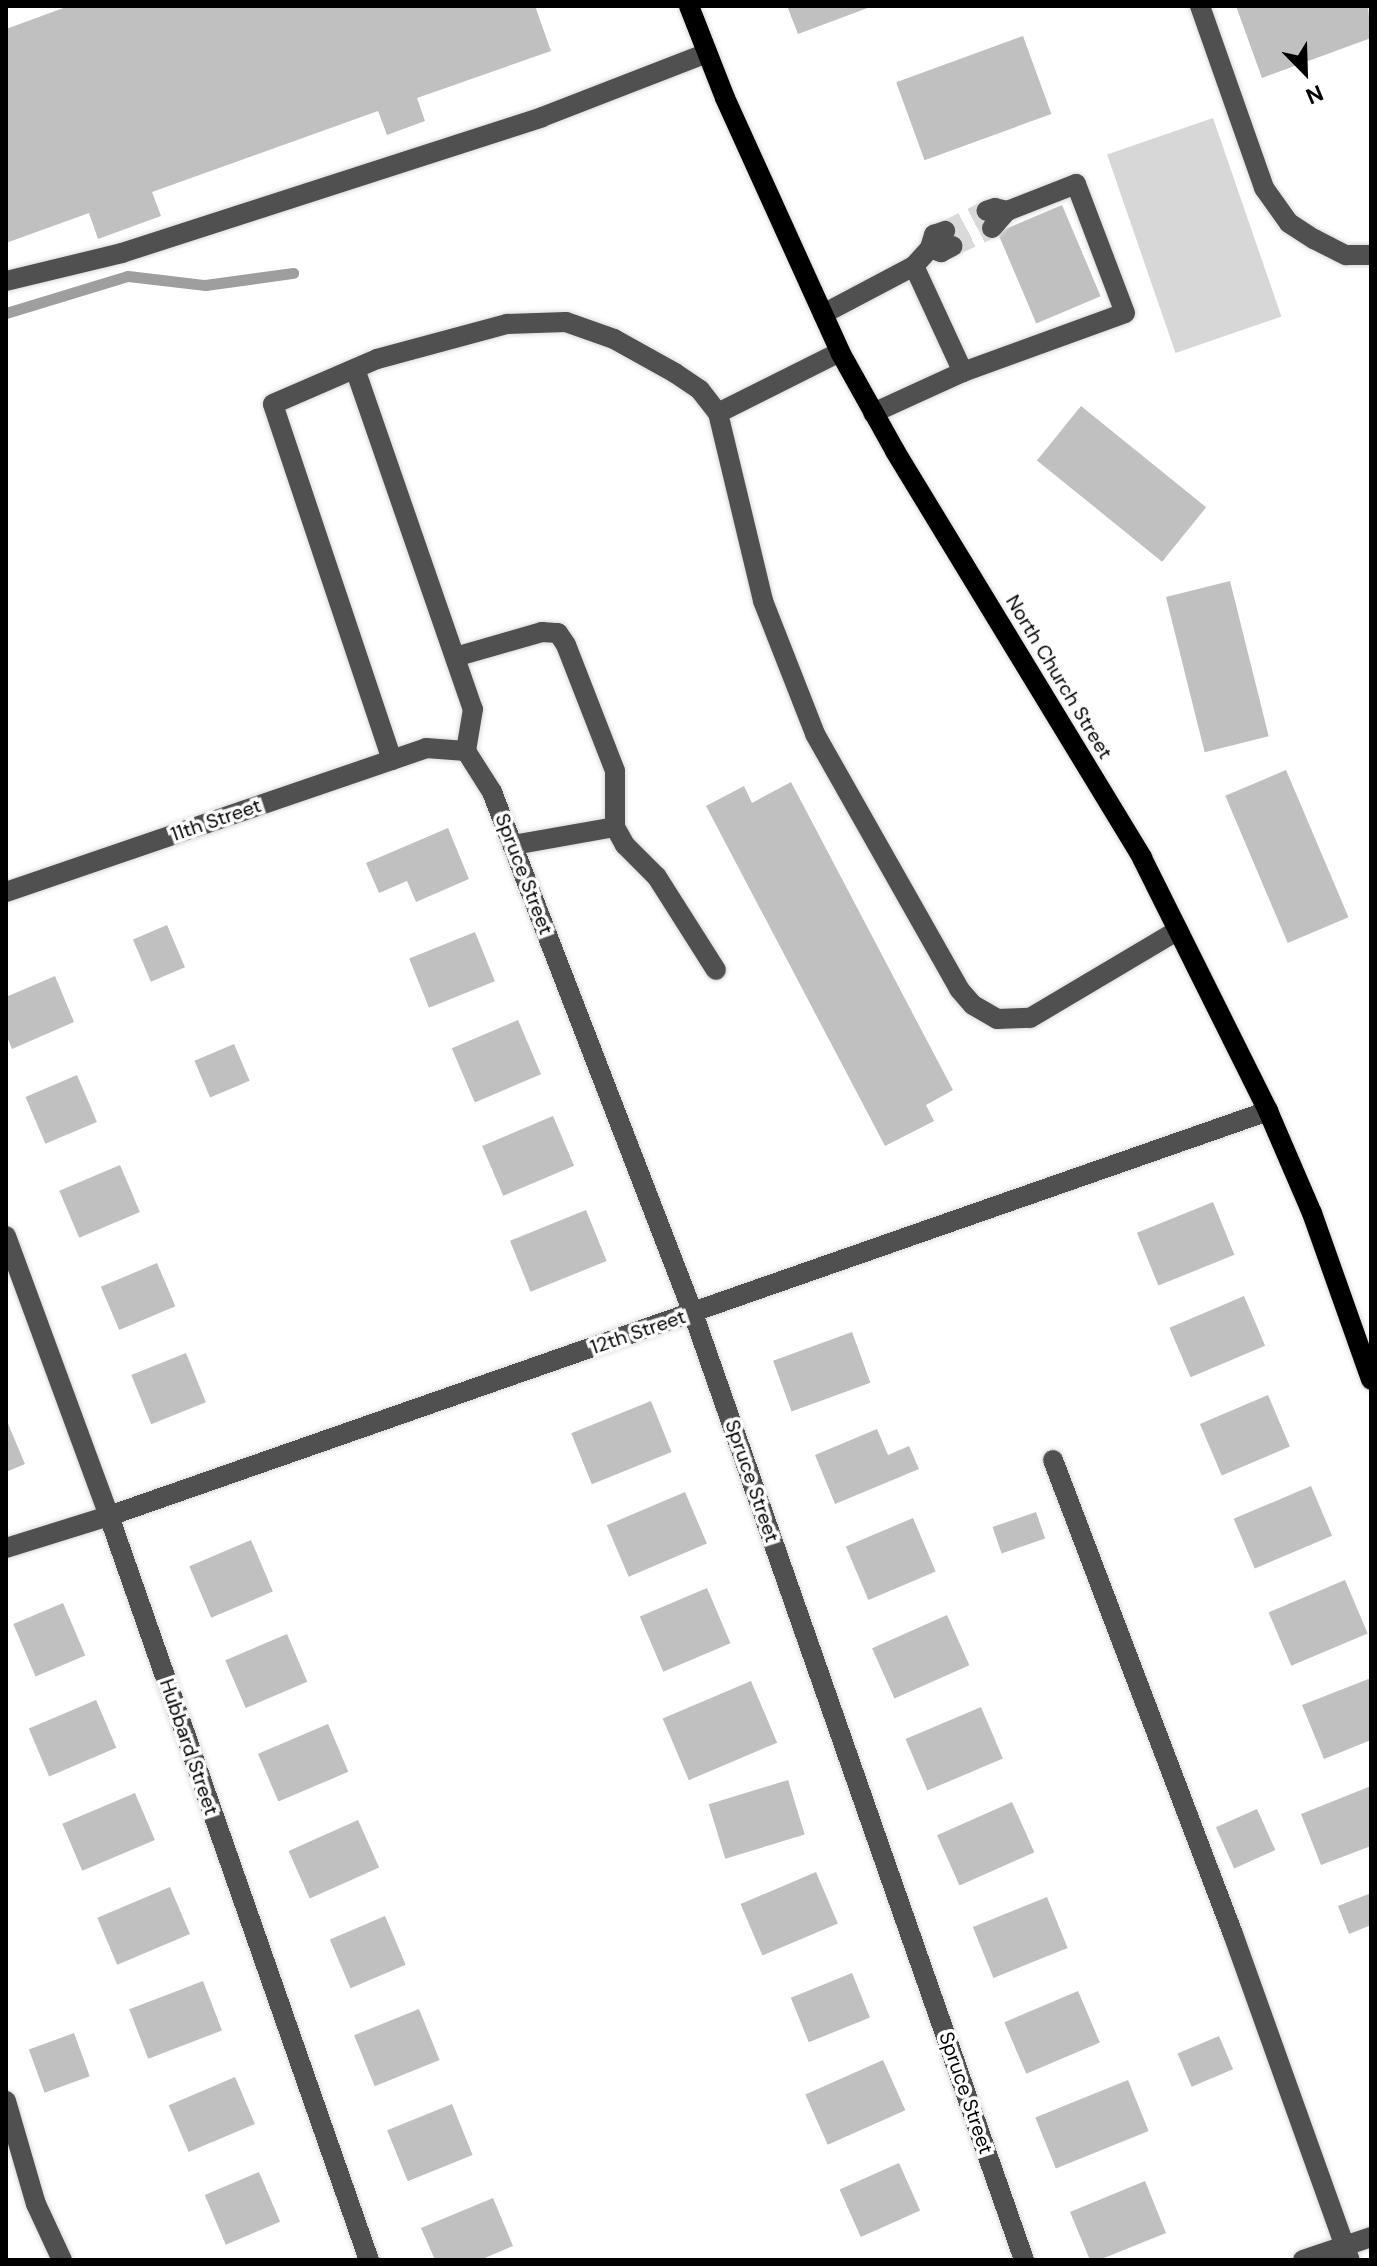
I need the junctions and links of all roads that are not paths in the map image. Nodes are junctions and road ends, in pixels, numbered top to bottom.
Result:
1 (689, 6) edge
2 (1200, 6) edge
3 (707, 53) junction
4 (989, 220) tunnel mouth
5 (949, 238) tunnel mouth
6 (1371, 255) edge
7 (914, 266) junction
8 (6, 281) edge
9 (823, 314) junction
10 (840, 352) junction
11 (355, 369) junction
12 (963, 372) junction
13 (718, 413) junction
14 (873, 413) junction
15 (455, 657) junction
16 (466, 751) junction
17 (392, 760) junction
18 (615, 827) junction
19 (513, 845) junction
20 (6, 892) edge
21 (1178, 930) junction
22 (716, 970) dead end
23 (1268, 1111) junction
24 (6, 1236) edge
25 (693, 1313) junction
26 (1371, 1380) edge
27 (1053, 1460) dead end
28 (109, 1516) junction
29 (6, 1548) edge
30 (6, 2101) edge
31 (1371, 2237) edge
32 (1347, 2253) edge
33 (62, 2260) edge
34 (369, 2260) edge
35 (1024, 2260) edge
36 (1303, 2260) edge

1 - 3 main road, North Church Street
2 - 6 street
3 - 8 street
3 - 9 main road, North Church Street
4 - 12 street
5 - 7 street
7 - 9 street
7 - 12 street
9 - 10 main road, North Church Street
10 - 13 street
10 - 14 main road, North Church Street
11 - 13 street
11 - 15 street
11 - 17 street
12 - 14 street
13 - 21 street
14 - 21 main road, North Church Street
15 - 16 street
15 - 18 street
16 - 17 street, 11th Street
16 - 19 street, Spruce Street
17 - 20 street, 11th Street
18 - 19 street
18 - 22 street
19 - 25 street, Spruce Street
21 - 23 main road, North Church Street
23 - 25 street, 12th Street
23 - 26 main road, North Church Street
24 - 28 street, Hubbard Street
25 - 28 street, 12th Street
25 - 35 street, Spruce Street
27 - 32 street
28 - 29 street, 12th Street
28 - 34 street, Hubbard Street
30 - 33 street
31 - 32 street
32 - 36 street

